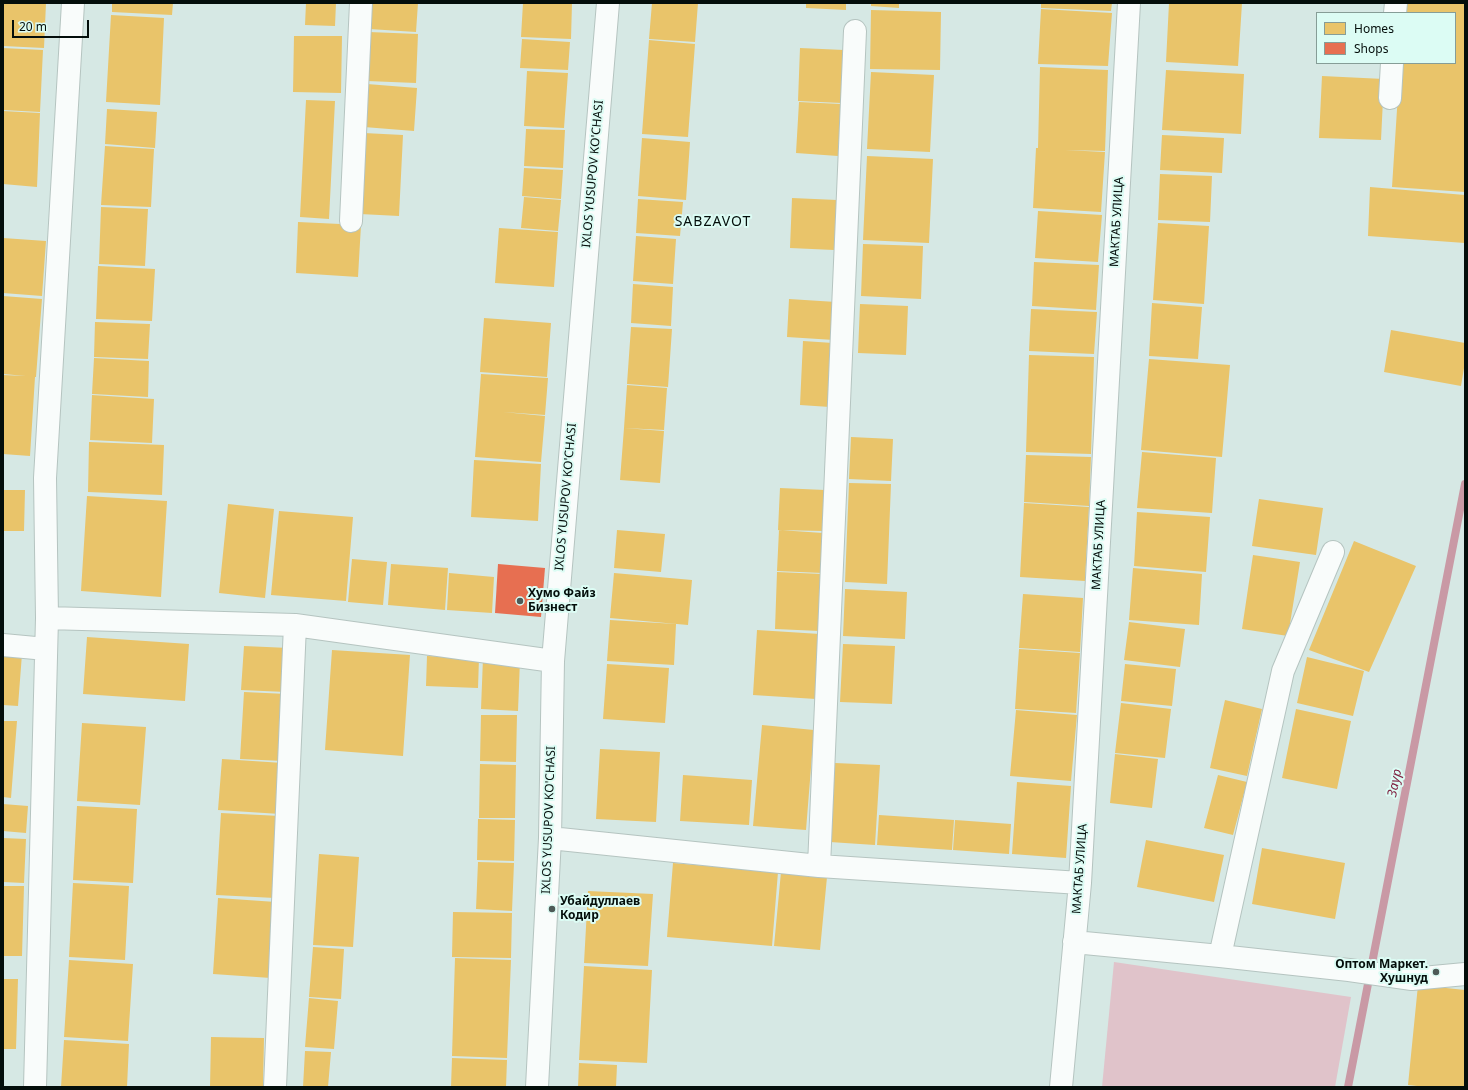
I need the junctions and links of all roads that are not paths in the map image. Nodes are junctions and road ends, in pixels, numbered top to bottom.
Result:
1 (73, 3) edge
2 (361, 3) edge
3 (608, 3) edge
4 (1130, 3) edge
5 (855, 31) dead end
6 (1392, 64) edge
7 (1390, 98) dead end
8 (352, 221) dead end
9 (1333, 552) dead end
10 (47, 618) junction
11 (295, 625) junction
12 (3, 645) edge
13 (46, 649) junction
14 (553, 662) junction
15 (550, 838) junction
16 (819, 866) junction
17 (1080, 883) junction
18 (1074, 942) junction
19 (1220, 956) junction
20 (1465, 974) edge
21 (35, 1087) edge
22 (275, 1087) edge
23 (537, 1087) edge
24 (1061, 1087) edge

1 - 10 street
2 - 8 street
3 - 14 street, IXLOS YUSUPOV KO'CHASI
4 - 17 street, МАКТАБ УЛИЦА
5 - 16 street
6 - 7 street
9 - 19 street
10 - 11 street
10 - 13 street
11 - 14 street
11 - 22 street
12 - 13 street
13 - 21 street
14 - 15 street, IXLOS YUSUPOV KO'CHASI
15 - 16 street
15 - 23 street, IXLOS YUSUPOV KO'CHASI
16 - 17 street
17 - 18 street, МАКТАБ УЛИЦА
18 - 19 street
18 - 24 street, МАКТАБ УЛИЦА
19 - 20 street

